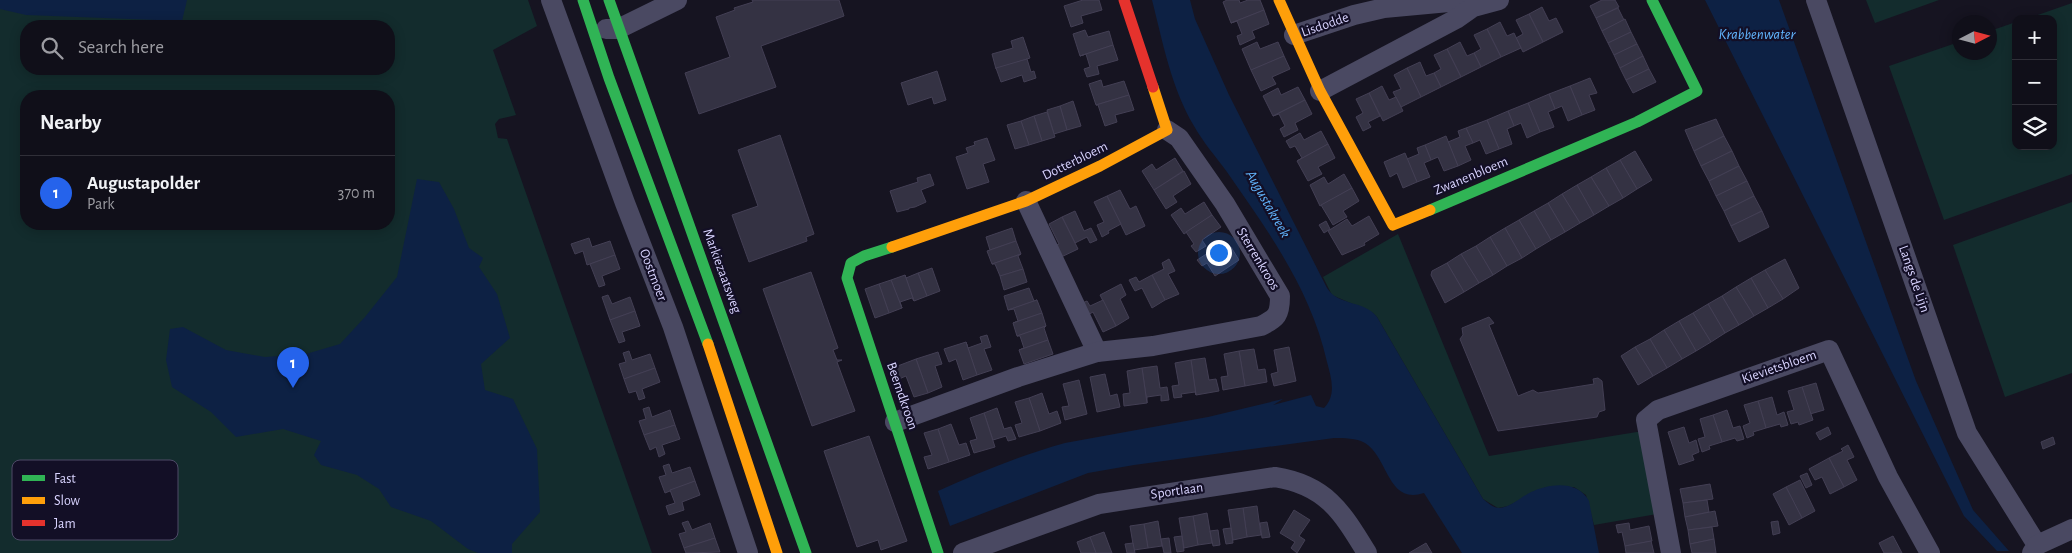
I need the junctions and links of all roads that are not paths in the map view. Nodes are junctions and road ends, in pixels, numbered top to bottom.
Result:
1 (551, 0) edge
2 (583, 0) edge
3 (677, 0) edge
4 (1124, 0) edge
5 (1279, 0) edge
6 (1499, 0) edge
7 (1652, 0) edge
8 (1816, 0) edge
9 (615, 2) edge
10 (1473, 7) junction
11 (592, 28) junction
12 (618, 29) junction
13 (1294, 35) junction
14 (566, 42) junction
15 (1320, 91) junction
16 (1167, 130) junction
17 (1026, 201) junction
18 (864, 256) joint
19 (1097, 352) junction
20 (895, 422) junction
21 (2072, 529) edge
22 (2035, 549) edge
23 (967, 552) edge
24 (748, 553) edge
25 (777, 553) edge
26 (806, 553) edge
27 (938, 553) edge
28 (1367, 553) edge
29 (1671, 553) edge
30 (1930, 553) edge

1 - 14 street, Oostmoer
2 - 11 street
3 - 12 street
4 - 16 street
5 - 13 street, Zwanenbloem
6 - 10 street, Lisdodde
7 - 15 street, Zwanenbloem
8 - 22 street, Langs de Lijn
9 - 11 street
9 - 12 street, Markiezaatsweg
10 - 13 street, Lisdodde
10 - 15 street, Lisdodde
11 - 12 street
11 - 14 street
11 - 25 street
12 - 26 street, Markiezaatsweg
13 - 15 street, Zwanenbloem
14 - 24 street, Oostmoer
16 - 17 street, Dotterbloem
16 - 19 street, Sterrenkroos
17 - 18 street, Dotterbloem
17 - 19 street
18 - 20 street, Beemdkroon
19 - 20 street, Sterrenkroos
20 - 27 street, Beemdkroon
21 - 22 street, Langs de Lijn
23 - 28 street, Sportlaan
29 - 30 street, Kievietsbloem

